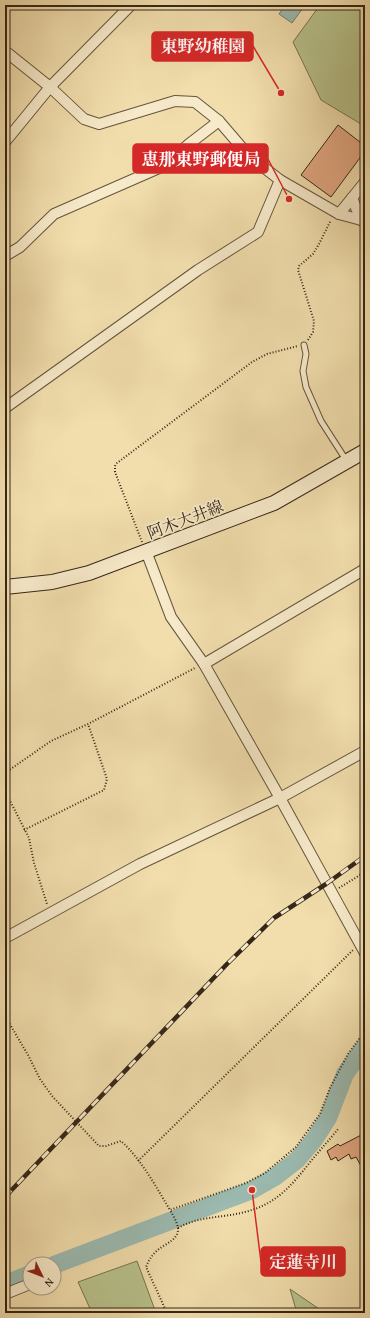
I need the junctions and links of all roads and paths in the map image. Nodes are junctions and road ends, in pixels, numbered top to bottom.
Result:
1 (131, 5) edge
2 (5, 51) edge
3 (50, 87) junction
4 (219, 121) junction
5 (5, 142) edge
6 (280, 180) junction
7 (365, 182) edge
8 (352, 198) junction
9 (337, 213) junction
10 (363, 221) edge
11 (5, 256) edge
12 (304, 345) junction
13 (5, 408) edge
14 (365, 451) edge
15 (347, 461) junction
16 (146, 551) junction
17 (365, 569) edge
18 (5, 587) edge
19 (204, 664) junction
20 (88, 724) junction
21 (365, 752) edge
22 (5, 773) edge
23 (5, 791) edge
24 (280, 798) junction
25 (24, 830) junction
26 (365, 872) edge
27 (332, 893) junction
28 (51, 912) junction
29 (5, 938) edge
30 (360, 944) junction
31 (365, 953) edge
32 (5, 1016) edge
33 (365, 1031) edge
34 (338, 1128) dead end
35 (138, 1161) junction
36 (170, 1210) junction
37 (178, 1228) junction
38 (22, 1287) edge
39 (5, 1294) edge
40 (167, 1313) edge

1 - 3 street
2 - 3 street
3 - 4 street
3 - 5 street
4 - 6 street
4 - 11 street
6 - 9 street
6 - 13 street
7 - 8 street
8 - 9 street
8 - 10 street
9 - 10 street
9 - 12 path
12 - 15 lane
12 - 16 path
14 - 15 main road, 阿木大井線
15 - 16 main road, 阿木大井線
16 - 18 main road, 阿木大井線
16 - 19 street
17 - 19 street
19 - 20 path
19 - 24 street
20 - 22 path
20 - 25 path
21 - 24 street
23 - 25 path
24 - 27 street
24 - 28 street
25 - 28 path
26 - 27 path
27 - 30 street
28 - 29 street
30 - 31 street
30 - 35 path
32 - 35 path
33 - 36 path
34 - 37 path
35 - 36 path
36 - 37 path
37 - 40 path
38 - 39 street

